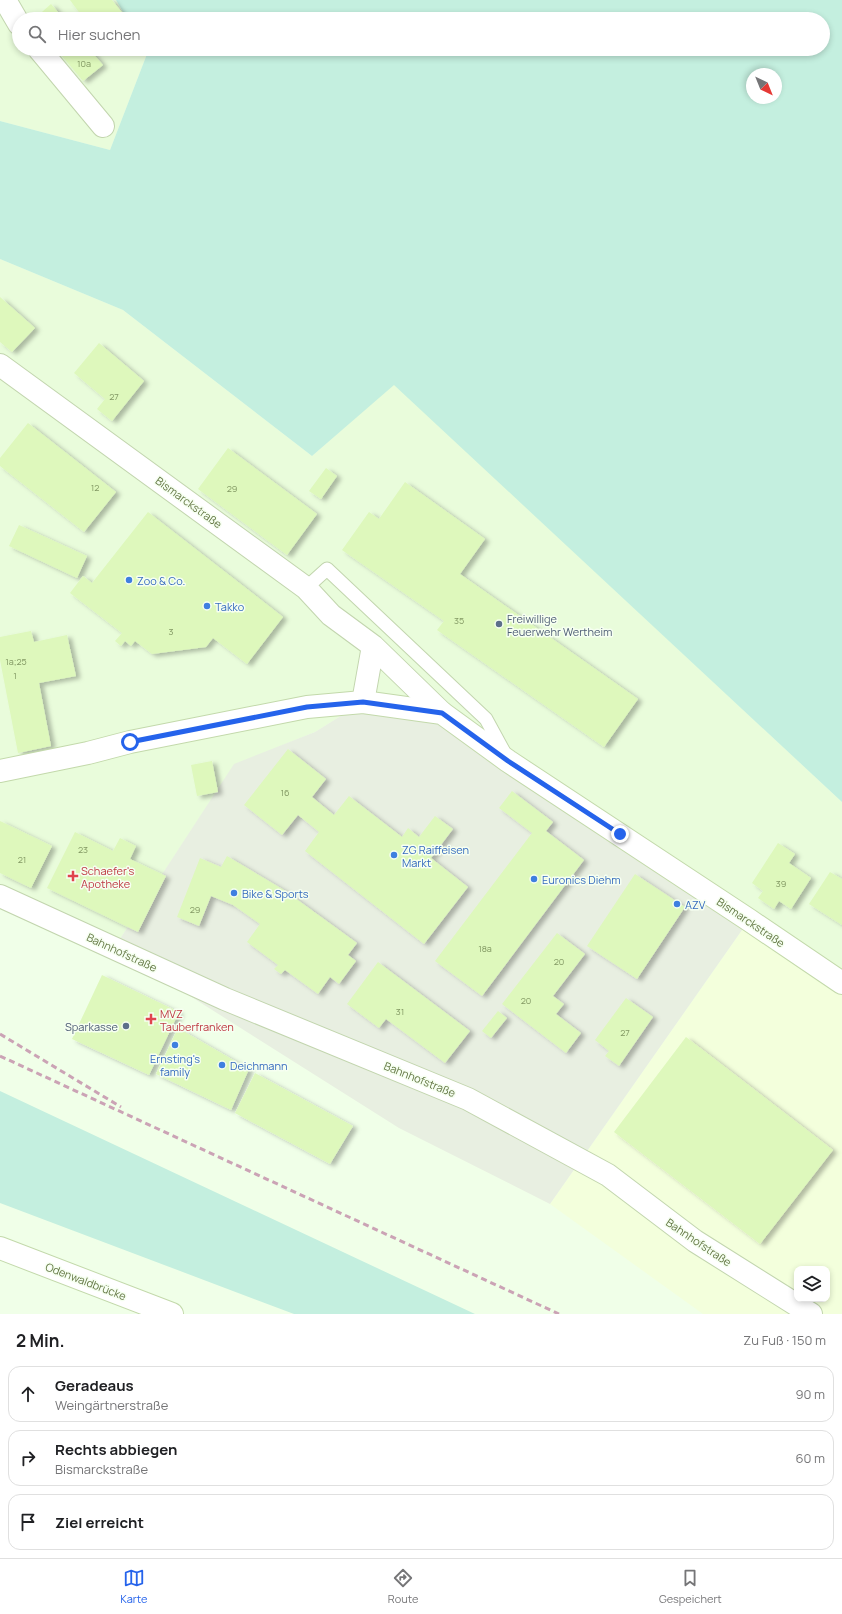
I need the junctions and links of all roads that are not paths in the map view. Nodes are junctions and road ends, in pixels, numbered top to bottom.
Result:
1 (4, 0) edge
2 (12, 13) edge
3 (45, 56) edge
4 (103, 126) dead end
5 (0, 365) edge
6 (306, 588) junction
7 (373, 646) junction
8 (363, 702) junction
9 (442, 713) junction
10 (508, 761) junction
11 (0, 771) edge
12 (0, 896) edge
13 (842, 983) edge
14 (0, 1248) edge
15 (172, 1314) edge
16 (811, 1314) edge

1 - 2 street
3 - 4 street
5 - 6 street, Bismarckstraße
6 - 7 street, Bismarckstraße
6 - 10 lane
7 - 8 street
7 - 9 street, Bismarckstraße
8 - 9 street
8 - 11 street
9 - 10 street, Bismarckstraße
10 - 13 street, Bismarckstraße
12 - 16 street, Bahnhofstraße
14 - 15 street, Odenwaldbrücke

